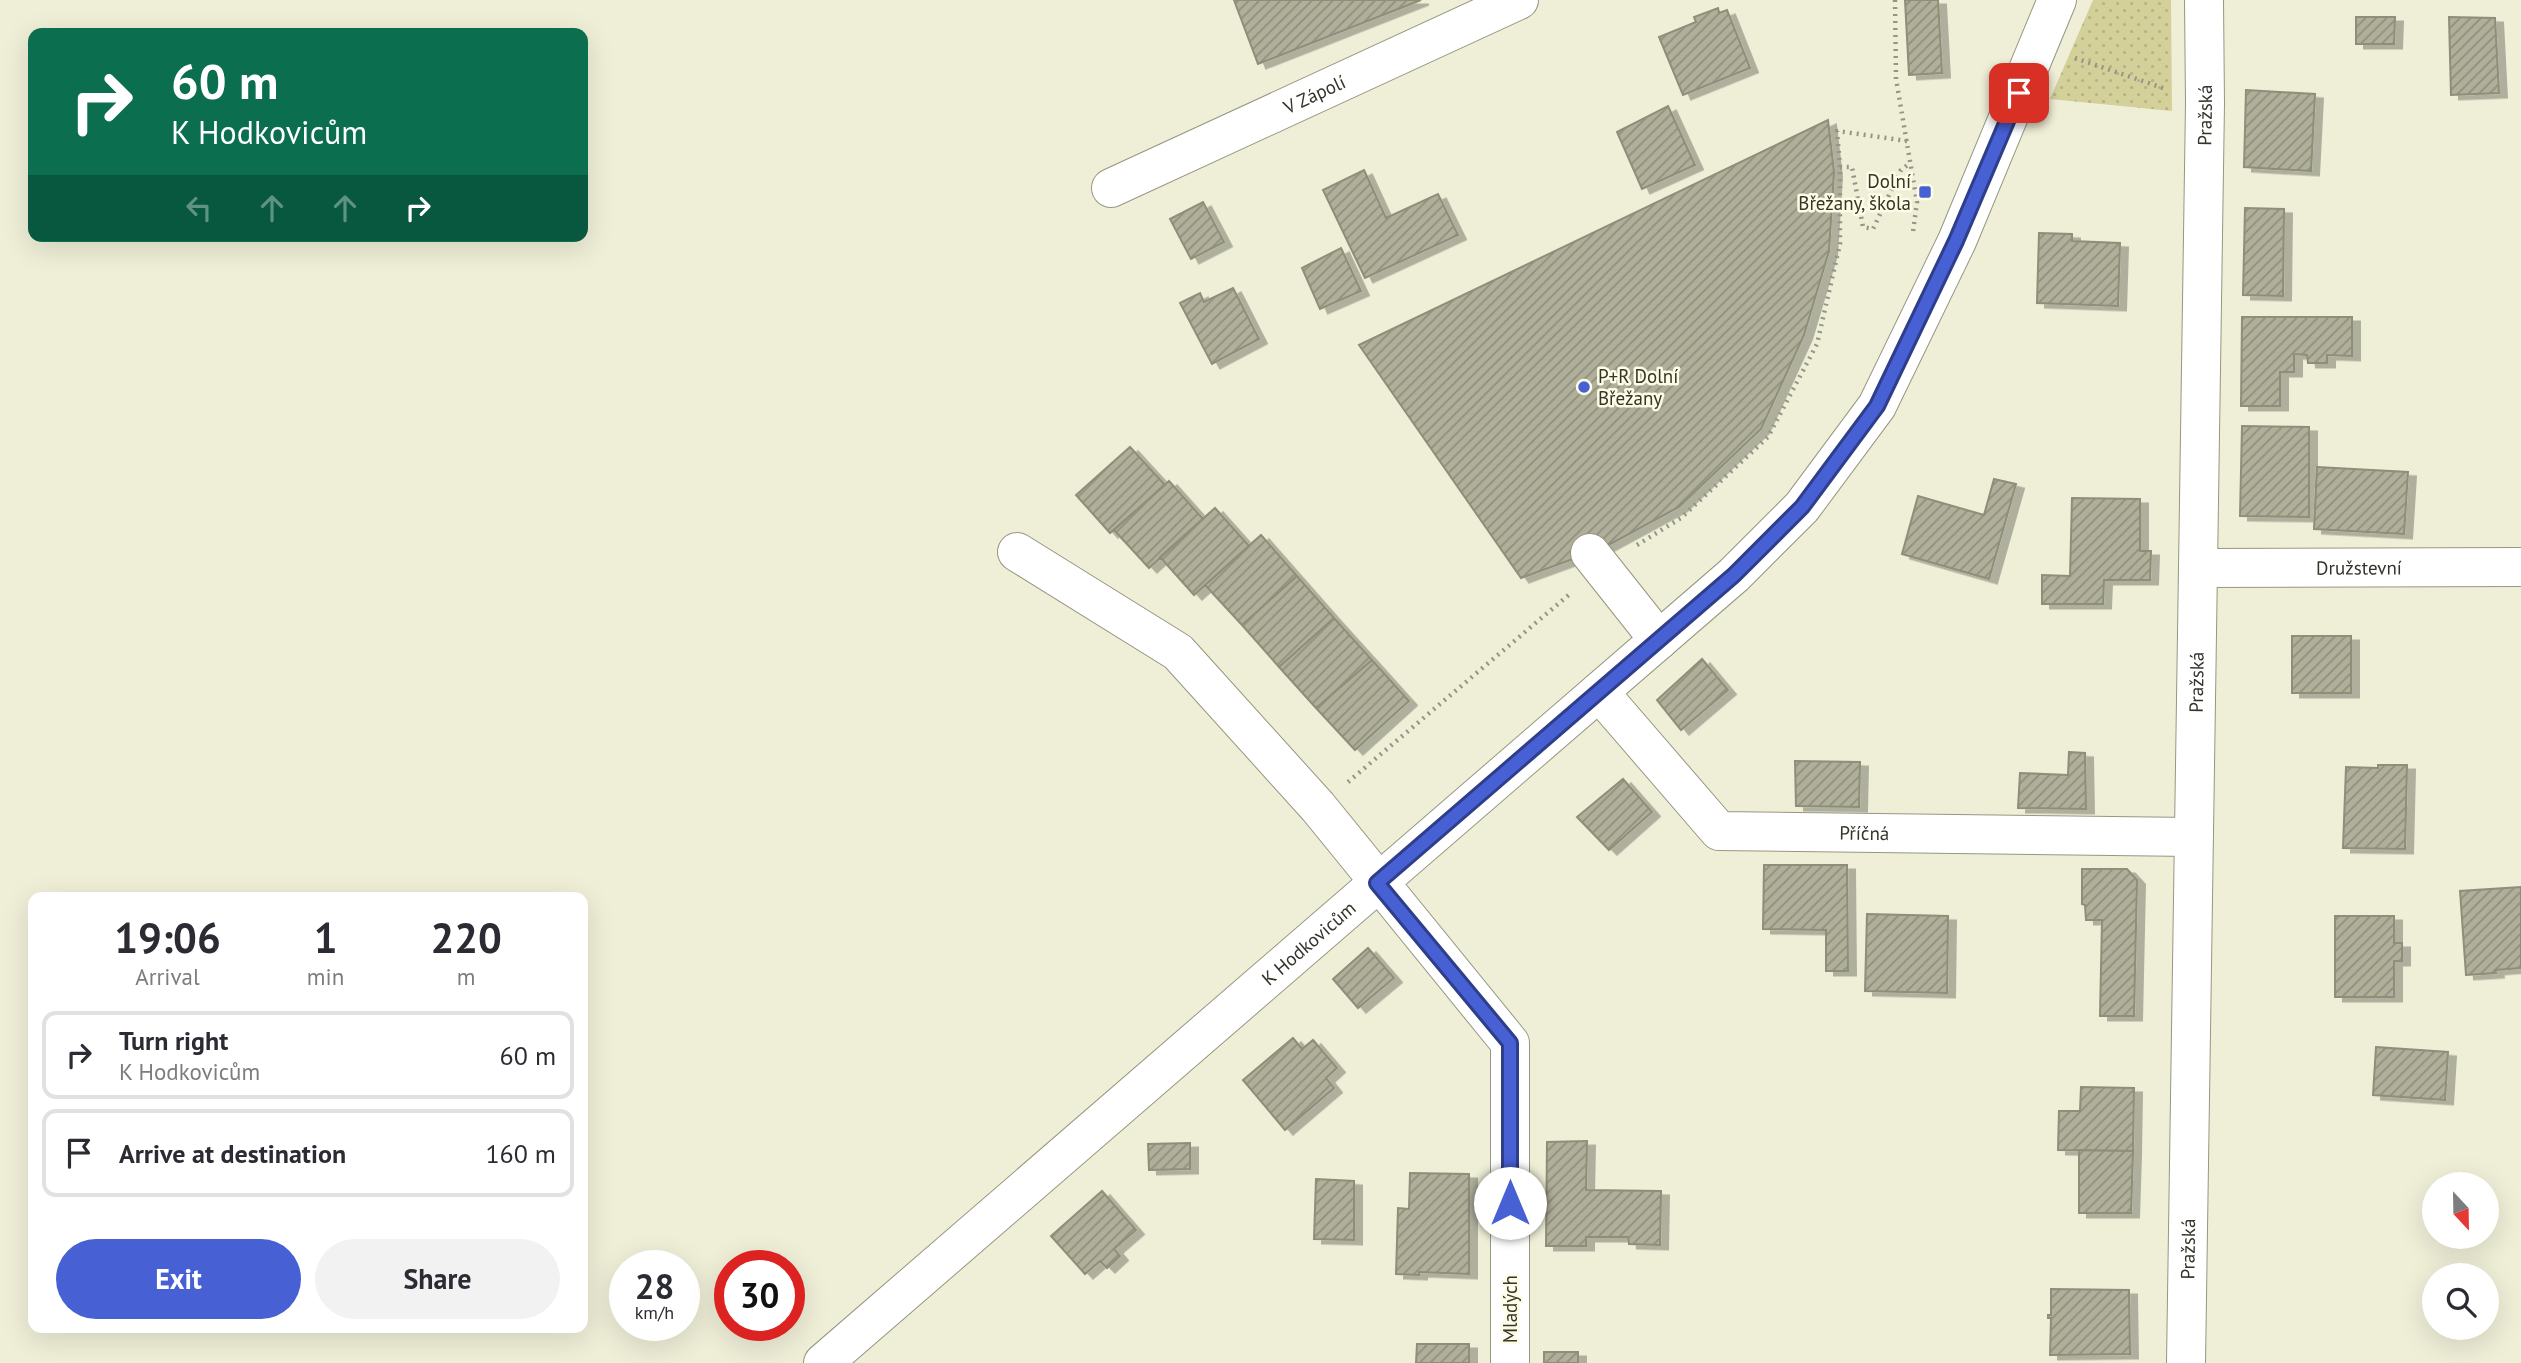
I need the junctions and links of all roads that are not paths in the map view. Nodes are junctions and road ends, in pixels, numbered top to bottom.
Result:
1 (1519, 0) edge
2 (2204, 0) edge
3 (2053, 1) edge
4 (1111, 188) dead end
5 (1017, 552) dead end
6 (1595, 560) road end
7 (2521, 567) edge
8 (2198, 568) junction
9 (1658, 640) junction
10 (1598, 692) junction
11 (2193, 837) junction
12 (1377, 883) junction
13 (823, 1363) edge
14 (1510, 1363) edge
15 (2186, 1363) edge

1 - 4 street, V Zápolí
2 - 8 street, Pražská
3 - 9 street, K Hodkovicům
5 - 12 street, Mladých
6 - 9 street
7 - 8 street, Družstevní
8 - 11 street, Pražská
9 - 10 street, K Hodkovicům
10 - 11 street, Příčná
10 - 12 street, K Hodkovicům
11 - 15 street, Pražská
12 - 13 street, K Hodkovicům
12 - 14 street, Mladých

